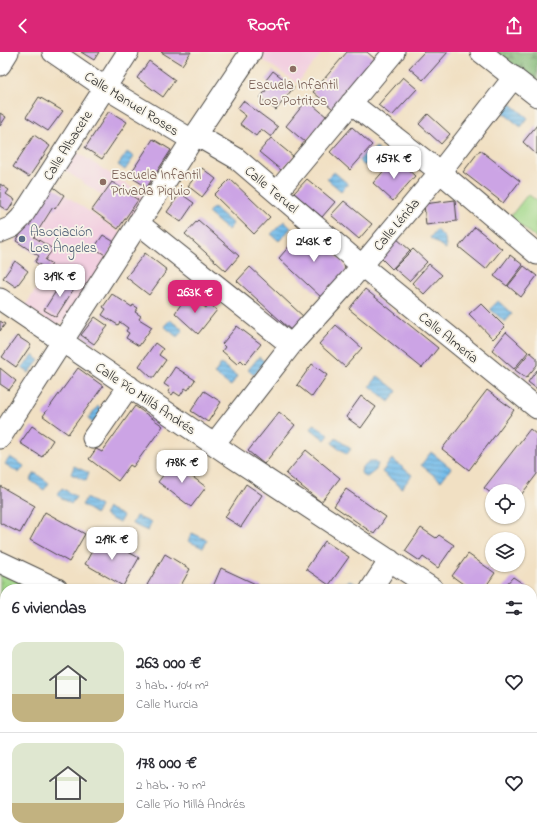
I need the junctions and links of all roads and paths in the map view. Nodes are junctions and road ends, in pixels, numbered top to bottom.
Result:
1 (8, 52) edge
2 (53, 52) edge
3 (128, 52) edge
4 (251, 52) edge
5 (394, 52) edge
6 (481, 52) edge
7 (0, 65) edge
8 (514, 77) junction
9 (104, 87) junction
10 (537, 96) edge
11 (351, 103) junction
12 (194, 137) junction
13 (440, 172) junction
14 (277, 192) junction
15 (138, 223) junction
16 (0, 232) edge
17 (0, 238) edge
18 (0, 247) edge
19 (537, 254) edge
20 (361, 265) junction
21 (0, 298) edge
22 (63, 341) junction
23 (291, 345) junction
24 (129, 386) junction
25 (537, 408) edge
26 (0, 438) edge
27 (93, 438) dead end
28 (214, 444) junction
29 (390, 560) junction
30 (0, 562) edge
31 (47, 584) edge
32 (374, 584) edge
33 (426, 584) edge

1 - 7 street
2 - 9 street, Calle Manuel Roses
3 - 9 street, Calle Albacete
4 - 12 street
5 - 11 street
6 - 8 street
8 - 10 street
8 - 13 street, Calle Lérida
9 - 12 street, Calle Manuel Roses
9 - 16 street, Calle Albacete
11 - 13 street
11 - 14 street
12 - 14 street, Calle Teruel
12 - 15 street
13 - 19 street
13 - 20 street, Calle Lérida
14 - 20 street, Calle Teruel
15 - 22 street
15 - 23 street
17 - 18 street
20 - 23 street, Calle Lérida
20 - 25 street, Calle Almería
21 - 22 street, Calle Pío Millá Andrés
22 - 24 street, Calle Pío Millá Andrés
22 - 26 street
23 - 28 street, Calle Lérida
24 - 27 street
24 - 28 street, Calle Pío Millá Andrés
28 - 29 street, Calle Pío Millá Andrés
29 - 32 street
29 - 33 street, Calle Pío Millá Andrés
30 - 31 street

